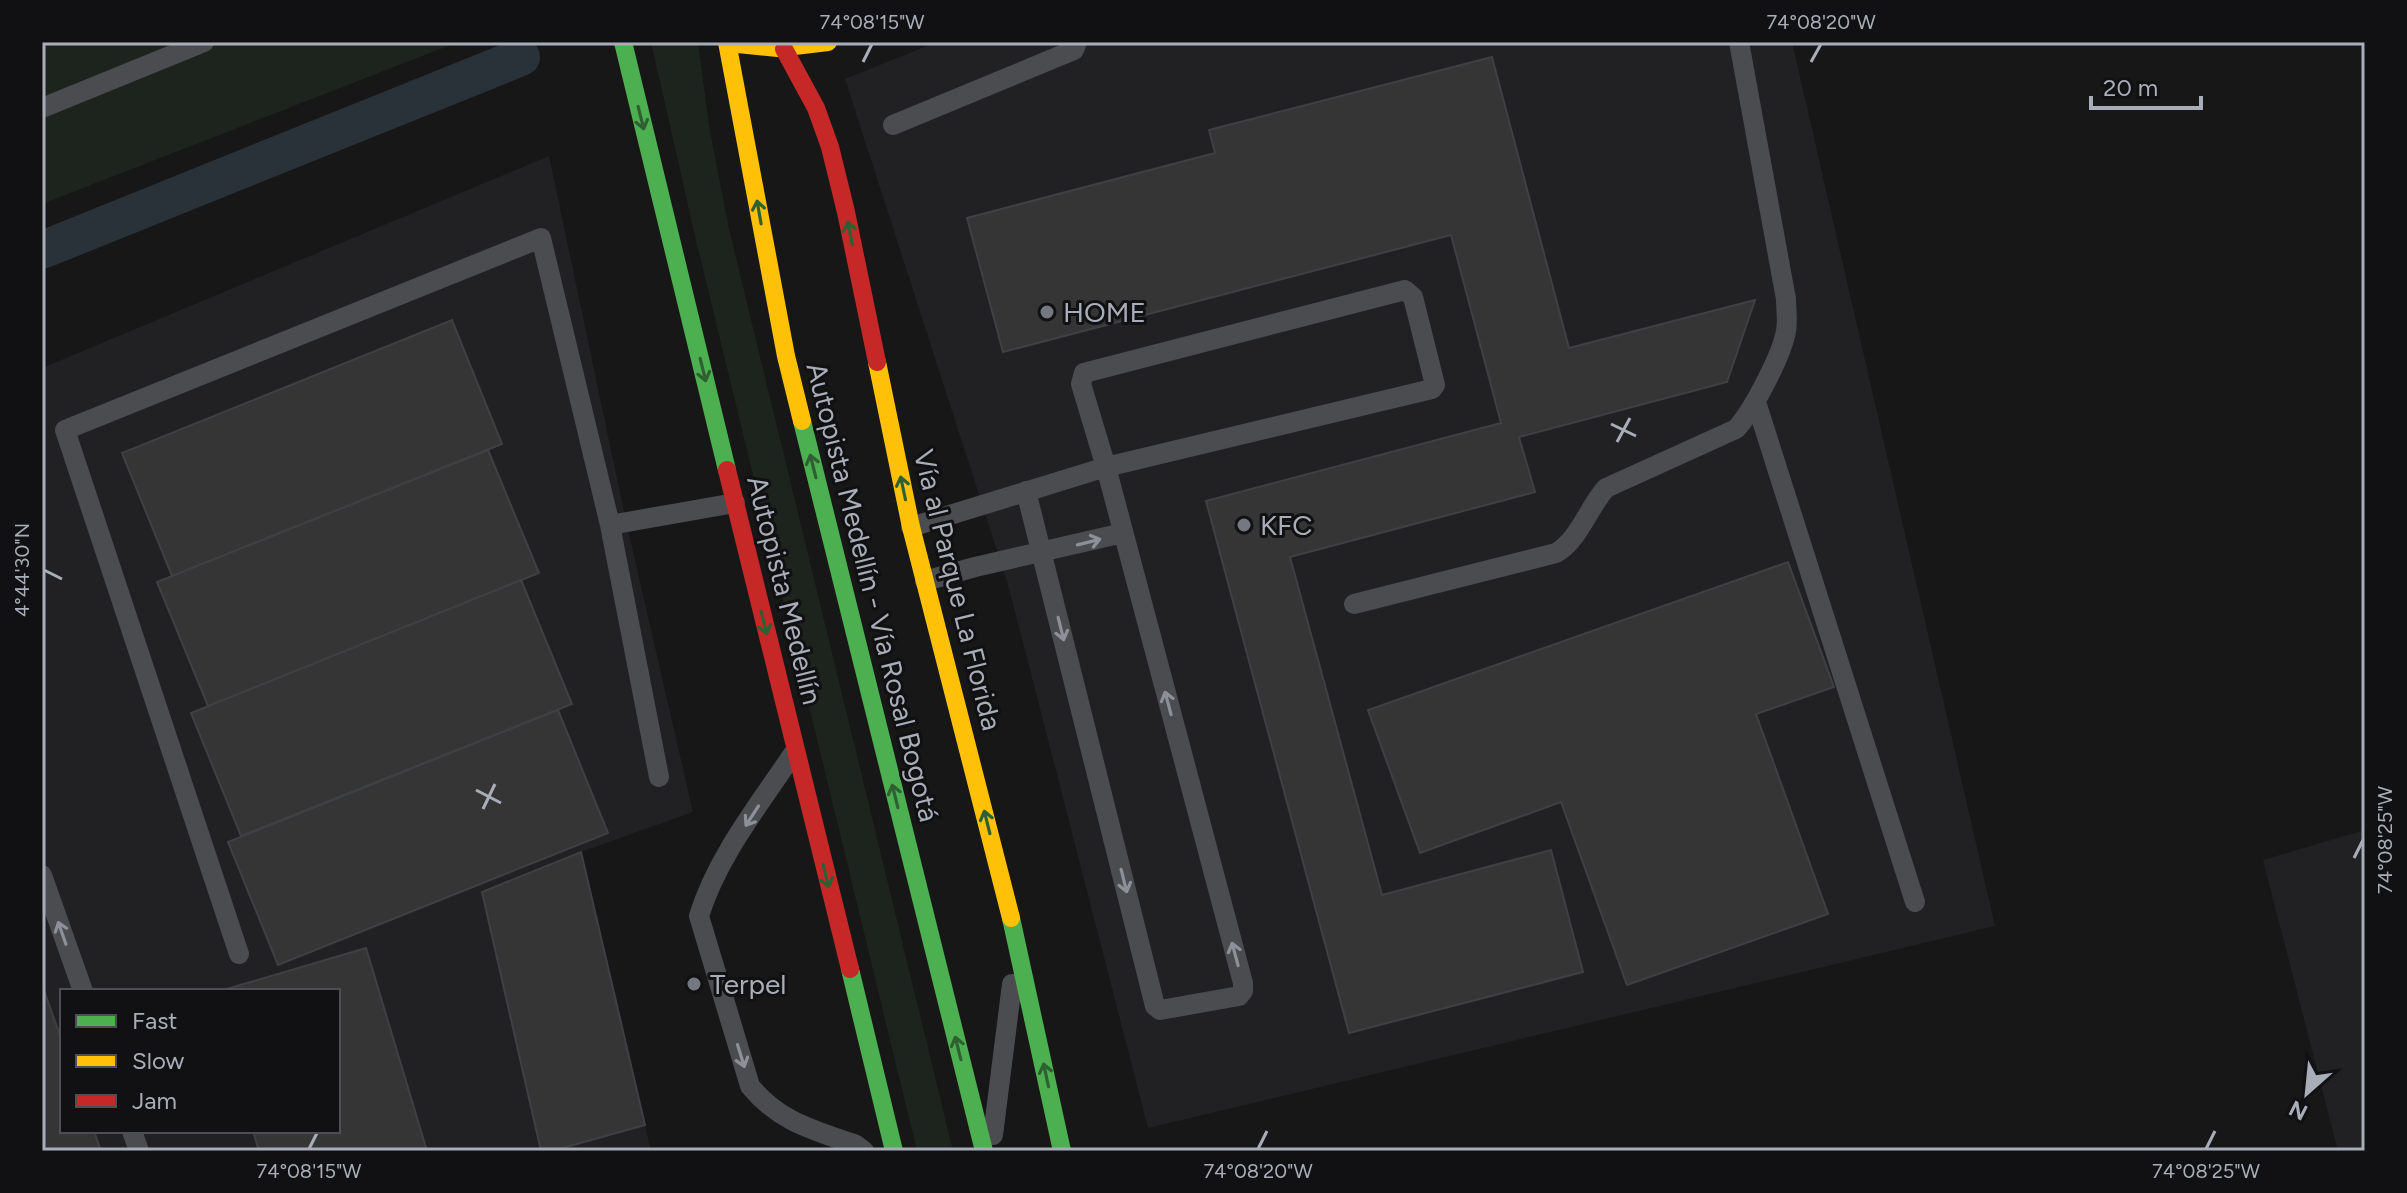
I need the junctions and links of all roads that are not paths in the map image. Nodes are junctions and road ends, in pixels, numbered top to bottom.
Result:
1 (204, 42) edge
2 (623, 42) edge
3 (728, 42) edge
4 (828, 42) edge
5 (1077, 42) edge
6 (1739, 42) edge
7 (784, 49) junction
8 (42, 108) edge
9 (893, 125) dead end
10 (1756, 402) junction
11 (1106, 467) junction
12 (1026, 491) junction
13 (735, 503) junction
14 (610, 525) junction
15 (911, 527) junction
16 (1123, 533) junction
17 (1042, 553) junction
18 (925, 581) junction
19 (1354, 604) dead end
20 (795, 750) junction
21 (659, 777) dead end
22 (42, 875) edge
23 (1915, 902) dead end
24 (1017, 942) junction
25 (239, 954) dead end
26 (82, 989) edge
27 (853, 1149) edge
28 (894, 1151) edge
29 (984, 1151) edge
30 (991, 1151) edge
31 (1062, 1151) edge

1 - 8 lane
2 -> 13 main road, Autopista Medellín
3 - 7 main road
29 -> 3 main road, Autopista Medellín - Vía Rosal Bogotá
4 - 7 main road
5 - 9 lane
6 - 10 lane
15 -> 7 main road, Vía al Parque La Florida
10 - 19 lane
10 - 23 lane
11 - 11 lane
11 - 12 lane
11 - 16 lane
12 - 15 lane
12 - 17 lane
13 - 14 lane
13 -> 20 main road, Autopista Medellín
14 - 21 lane
14 - 25 lane
15 - 18 main road, Vía al Parque La Florida
17 -> 16 lane
17 -> 16 lane
17 - 18 lane
24 -> 18 main road, Vía al Parque La Florida
20 -> 27 lane
20 -> 28 main road, Autopista Medellín
26 -> 22 lane
24 - 30 lane
31 -> 24 main road, Vía al Parque La Florida

